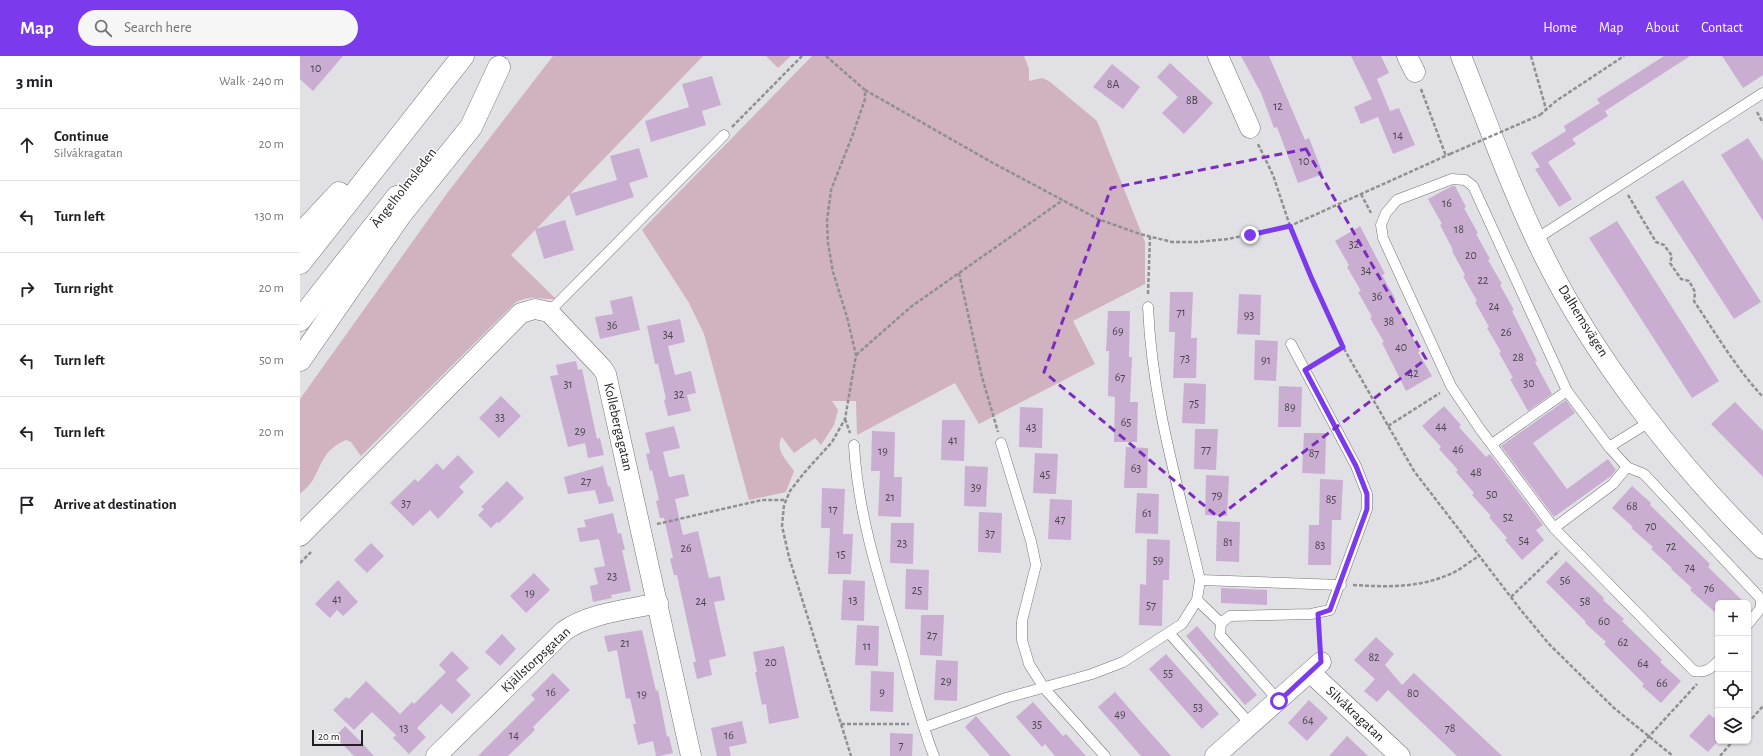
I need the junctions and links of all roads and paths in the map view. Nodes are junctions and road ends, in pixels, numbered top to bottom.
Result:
1 (463, 56) edge
2 (802, 56) edge
3 (826, 56) edge
4 (1218, 56) edge
5 (1461, 56) edge
6 (1531, 56) edge
7 (1624, 56) edge
8 (504, 61) edge
9 (1411, 64) edge
10 (865, 90) junction
11 (1763, 93) edge
12 (1546, 110) junction
13 (1250, 128) joint
14 (402, 133) junction
15 (724, 135) joint
16 (1446, 156) junction
17 (1622, 184) junction
18 (1361, 194) junction
19 (1063, 200) junction
20 (1381, 225) junction
21 (1290, 226) junction
22 (300, 235) edge
23 (1150, 237) junction
24 (1536, 239) junction
25 (300, 263) edge
26 (958, 273) junction
27 (1148, 307) joint
28 (549, 312) junction
29 (300, 320) edge
30 (1291, 344) dead end
31 (1343, 347) junction
32 (856, 355) junction
33 (300, 360) edge
34 (1305, 370) junction
35 (1451, 386) junction
36 (1566, 391) junction
37 (1763, 396) edge
38 (1651, 421) junction
39 (1388, 426) junction
40 (1001, 442) joint
41 (854, 444) dead end
42 (1492, 444) junction
43 (1609, 447) junction
44 (1627, 467) junction
45 (786, 500) junction
46 (641, 528) junction
47 (1554, 528) junction
48 (300, 536) edge
49 (1568, 542) junction
50 (1763, 549) edge
51 (1479, 556) junction
52 (1200, 580) junction
53 (1341, 585) junction
54 (1511, 597) junction
55 (1197, 600) junction
56 (658, 603) junction
57 (1318, 614) junction
58 (1751, 620) edge
59 (1221, 623) junction
60 (1169, 633) junction
61 (1715, 664) edge
62 (1316, 667) junction
63 (1702, 672) junction
64 (1044, 688) junction
65 (1279, 701) junction
66 (1763, 706) edge
67 (1751, 720) edge
68 (842, 724) junction
69 (1250, 725) junction
70 (924, 726) junction
71 (1651, 736) junction
72 (1730, 744) edge
73 (436, 756) edge
74 (691, 756) edge
75 (852, 756) edge
76 (934, 756) edge
77 (1105, 756) edge
78 (1215, 756) edge
79 (1400, 756) edge
80 (1631, 756) edge
81 (1673, 756) edge
82 (1720, 756) edge

1 - 14 highway
2 - 15 path
3 - 10 path
4 - 13 street
5 - 24 street, Dalhemsvägen
6 - 12 path
7 - 12 path
8 - 29 highway, Ängelholmsleden
8 - 33 highway
9 - 16 path
10 - 19 path
10 - 32 path
11 - 17 lane
12 - 16 path, bridge
13 - 21 path
14 - 22 highway
14 - 25 highway
15 - 28 lane
16 - 18 path
17 - 24 lane
17 - 37 path
18 - 20 path
18 - 21 path
19 - 23 path
19 - 26 path
20 - 35 lane
20 - 36 lane
21 - 23 path
21 - 31 path
23 - 27 path
24 - 38 street, Dalhemsvägen
26 - 32 path
26 - 40 path
27 - 52 lane
28 - 46 street, Kollebergagatan
28 - 48 street
30 - 34 lane
31 - 34 path
31 - 39 path
32 - 45 path
34 - 53 lane
35 - 39 path
35 - 42 lane
36 - 42 lane
36 - 43 lane
38 - 43 lane
38 - 50 street, Dalhemsvägen
39 - 51 path
40 - 64 lane
41 - 70 lane
42 - 47 lane
43 - 44 lane
44 - 47 lane
44 - 58 lane
45 - 46 path
45 - 68 path
46 - 56 street, Kollebergagatan
47 - 49 lane
49 - 54 path
49 - 63 lane
51 - 53 path
51 - 54 path
52 - 53 lane
52 - 55 lane
53 - 57 lane
54 - 71 path
55 - 59 lane
55 - 60 lane
56 - 73 street, Kjällstorpsgatan
56 - 74 street, Kollebergagatan
57 - 59 lane
57 - 62 path
59 - 65 lane
60 - 64 lane
60 - 69 lane
61 - 63 lane
62 - 65 street
62 - 79 street, Silvåkragatan
63 - 71 path
64 - 70 lane
64 - 77 lane
65 - 69 street
66 - 67 path
68 - 70 path
68 - 75 path
69 - 78 street
70 - 76 lane
71 - 80 path
71 - 81 path
72 - 82 path

